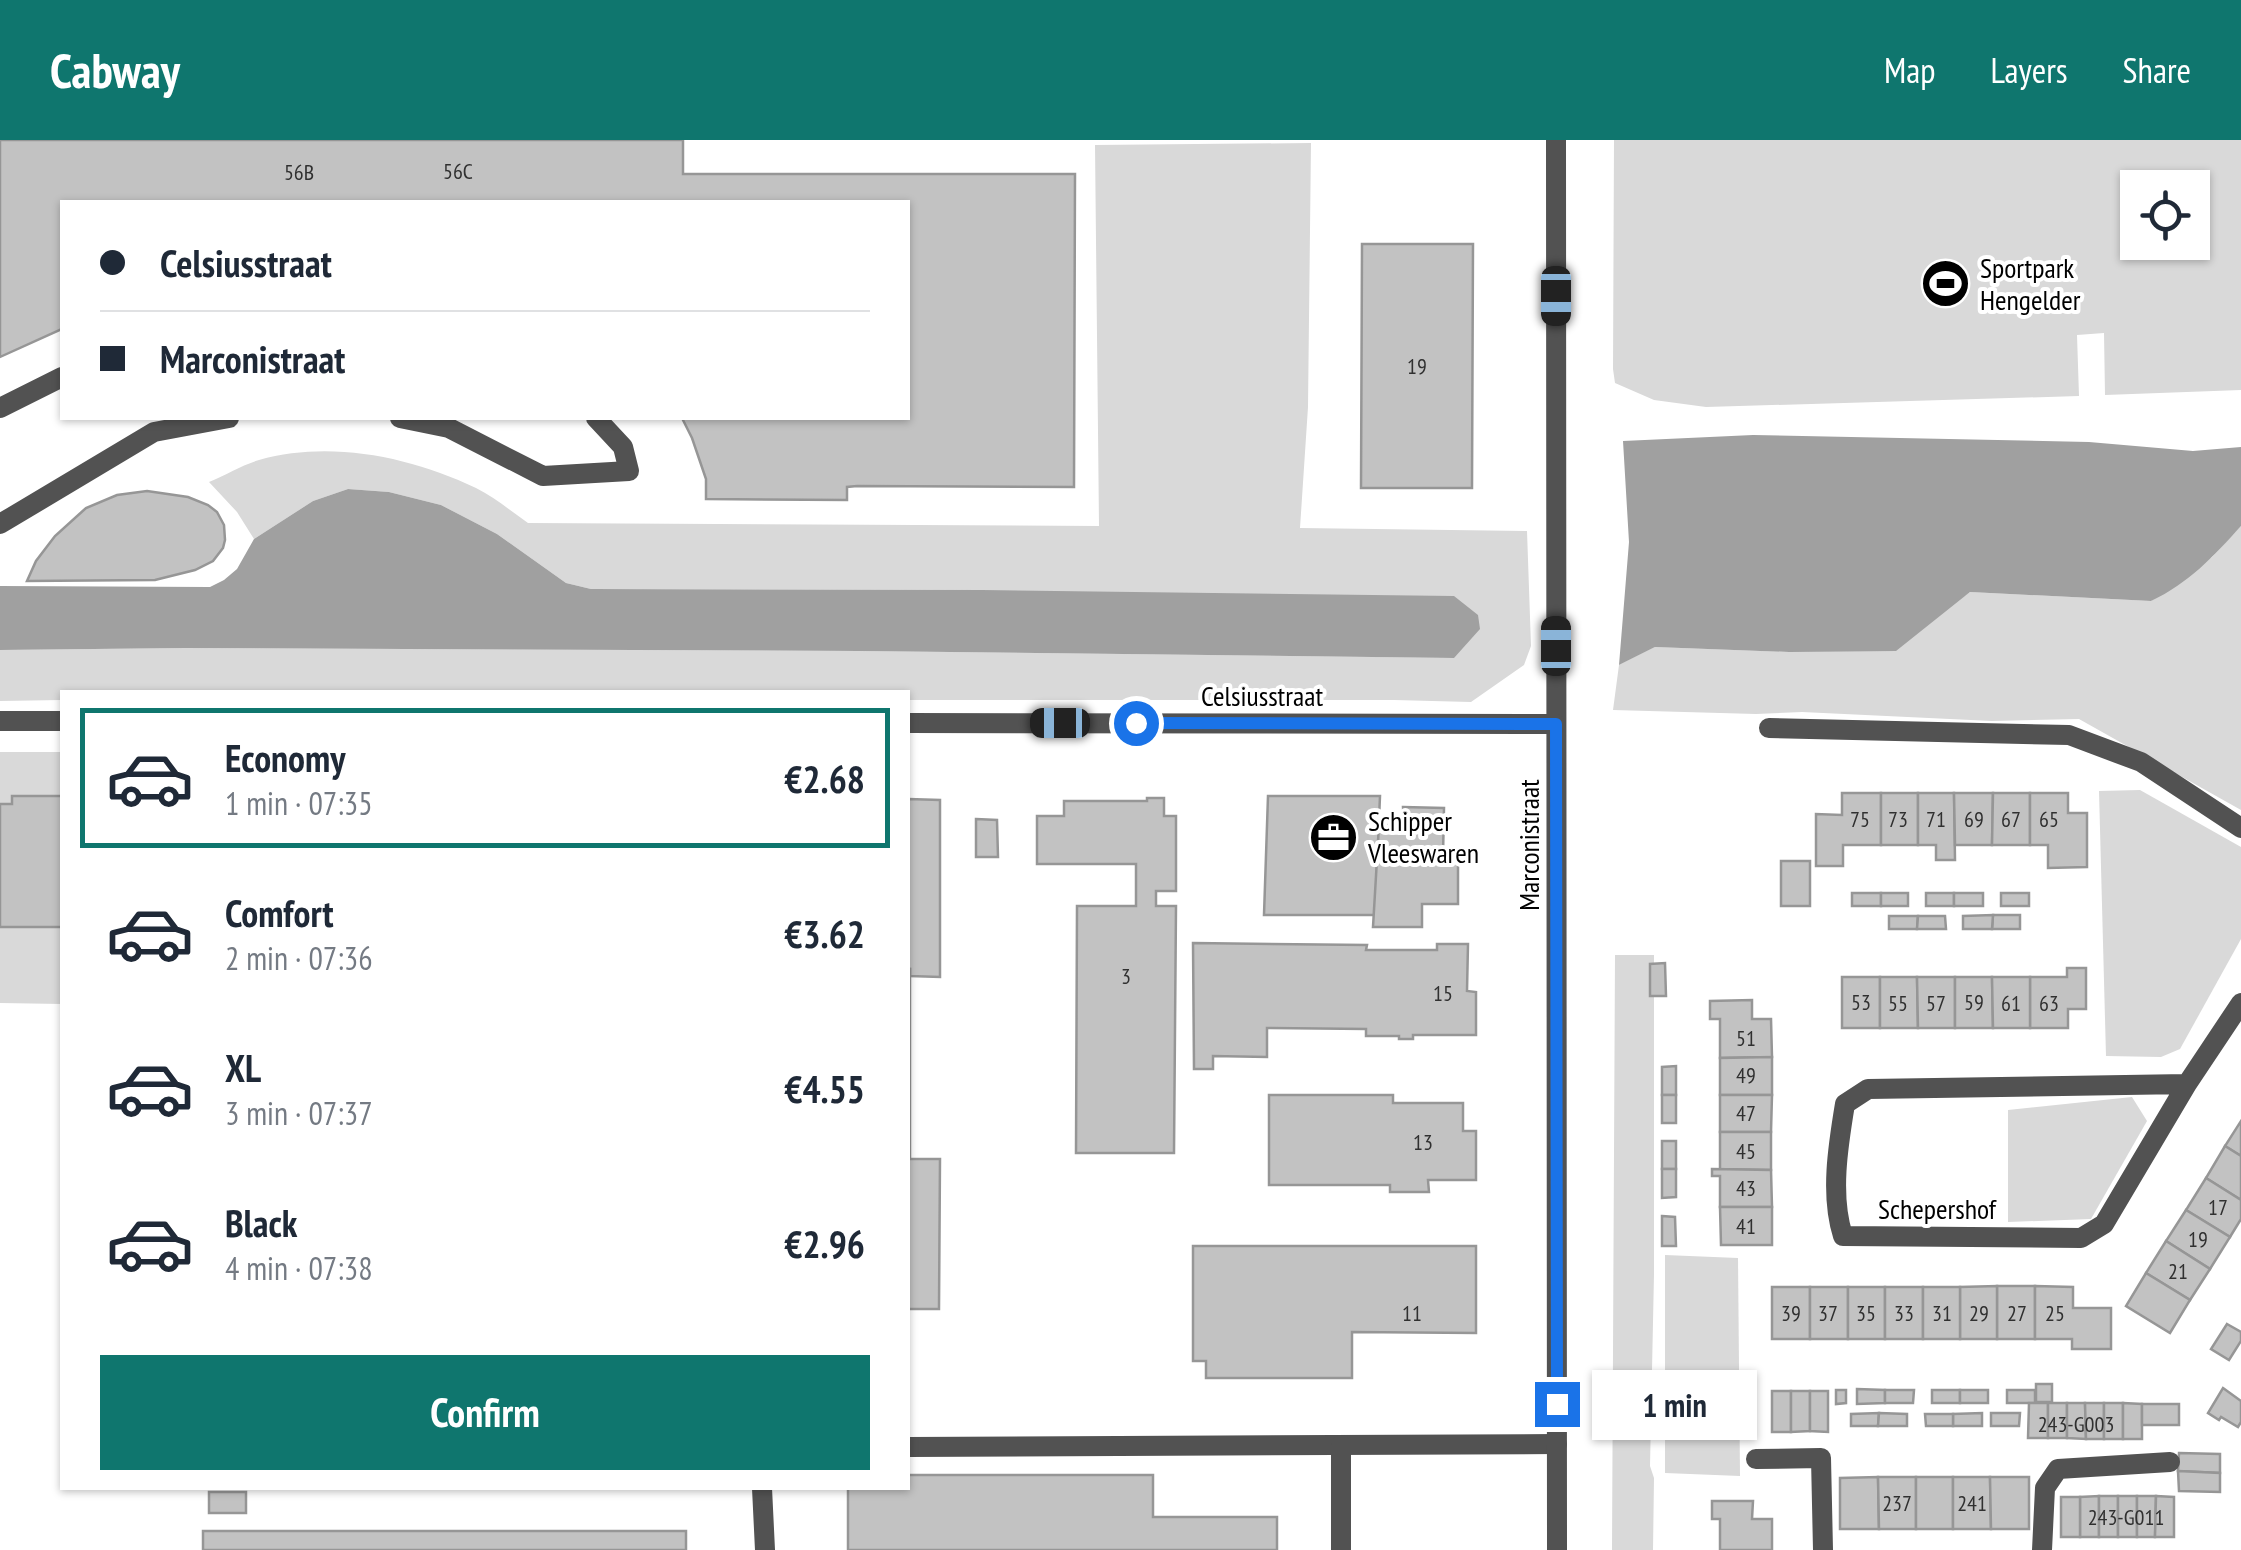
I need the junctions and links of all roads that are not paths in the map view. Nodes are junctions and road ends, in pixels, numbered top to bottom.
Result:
1 (1556, 140) edge
2 (60, 378) edge
3 (0, 408) edge
4 (218, 420) edge
5 (410, 420) edge
6 (598, 420) edge
7 (0, 524) edge
8 (0, 720) edge
9 (60, 721) edge
10 (910, 723) edge
11 (1556, 724) junction
12 (1768, 728) dead end
13 (2241, 828) edge
14 (2241, 1003) edge
15 (2186, 1084) junction
16 (1557, 1444) junction
17 (1341, 1445) junction
18 (910, 1447) edge
19 (1756, 1460) dead end
20 (2170, 1462) dead end
21 (762, 1490) edge
22 (765, 1550) edge
23 (1341, 1550) edge
24 (1558, 1550) edge
25 (1823, 1550) edge
26 (2042, 1550) edge

1 - 11 street, Marconistraat
2 - 3 street
4 - 7 street
5 - 6 street
8 - 9 street
10 - 11 street, Celsiusstraat
11 - 16 street, Marconistraat
12 - 13 street
14 - 15 street, Schepershof
15 - 15 street, Schepershof
16 - 17 street
16 - 24 street, Marconistraat
17 - 18 street
17 - 23 street
19 - 25 street
20 - 26 street
21 - 22 street

